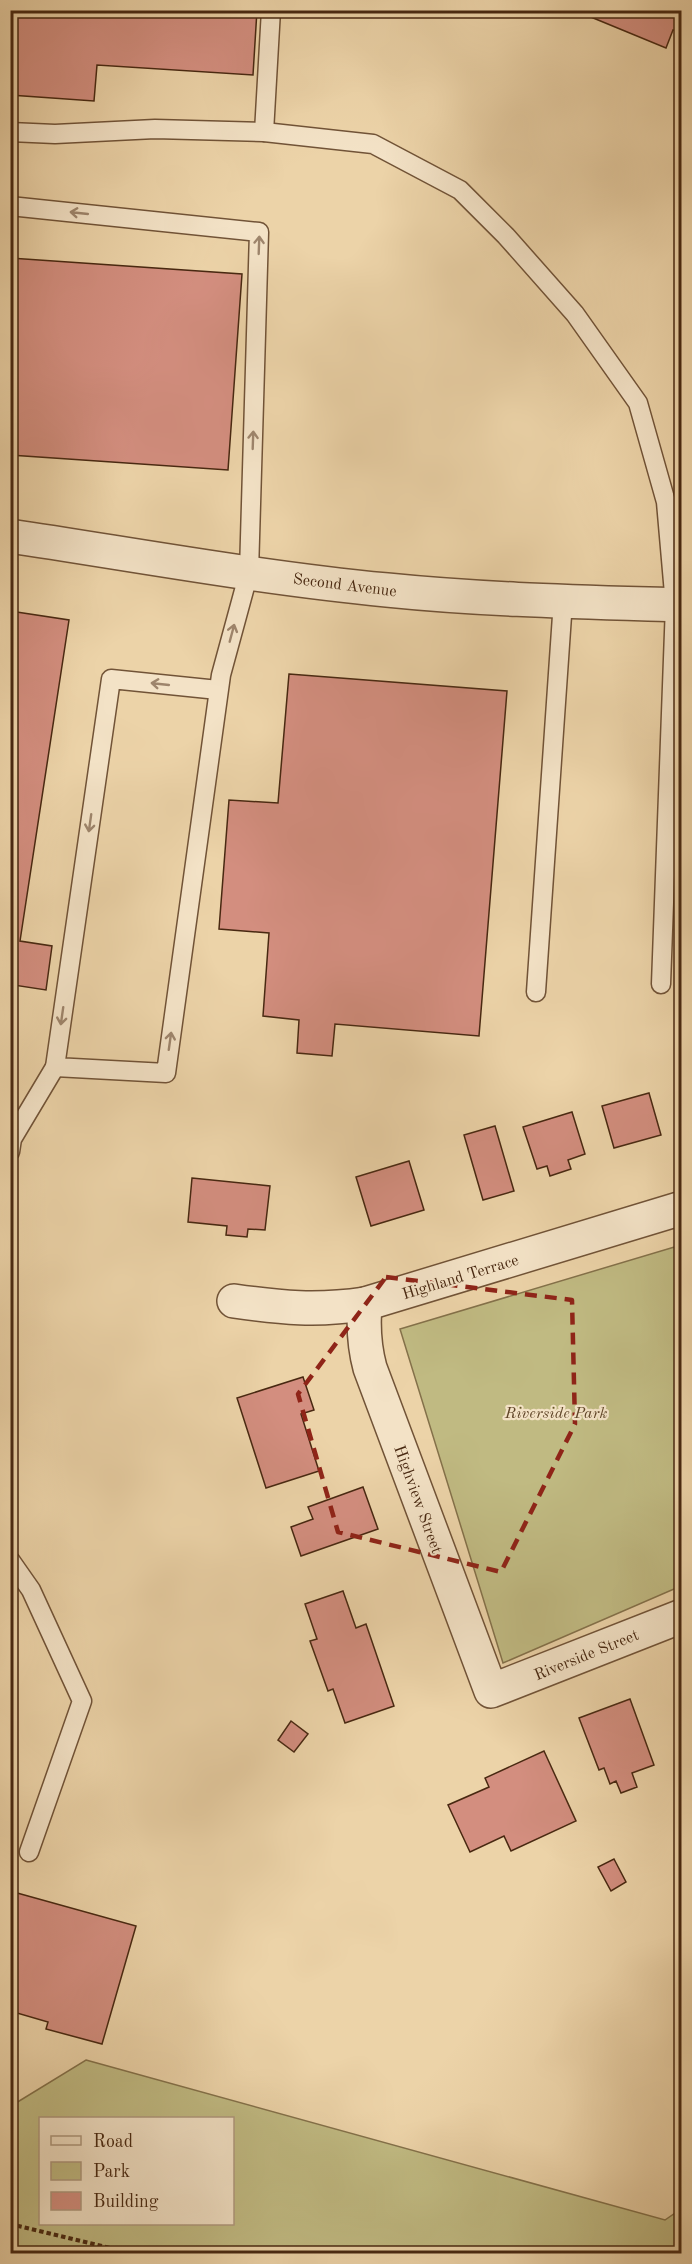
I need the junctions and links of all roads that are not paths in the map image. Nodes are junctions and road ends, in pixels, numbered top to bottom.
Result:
1 (271, 10) edge
2 (10, 132) edge
3 (264, 132) junction
4 (10, 206) edge
5 (10, 536) edge
6 (249, 572) junction
7 (563, 601) junction
8 (678, 605) edge
9 (218, 690) junction
10 (661, 984) dead end
11 (536, 992) dead end
12 (55, 1067) junction
13 (10, 1152) edge
14 (681, 1208) edge
15 (234, 1301) dead end
16 (365, 1304) junction
17 (10, 1560) edge
18 (681, 1616) edge
19 (491, 1691) joint
20 (29, 1852) dead end

1 - 3 lane
2 - 3 lane
3 - 8 lane
6 -> 4 lane
5 - 6 street, Second Avenue
6 - 7 street, Second Avenue
9 -> 6 lane
7 - 8 street, Second Avenue
7 - 11 lane
8 - 10 lane
12 -> 9 lane
9 -> 12 lane
12 - 13 lane
14 - 16 street, Highland Terrace
15 - 16 street, Highland Terrace
16 - 19 street, Highview Street
17 - 20 lane
18 - 19 street, Riverside Street

